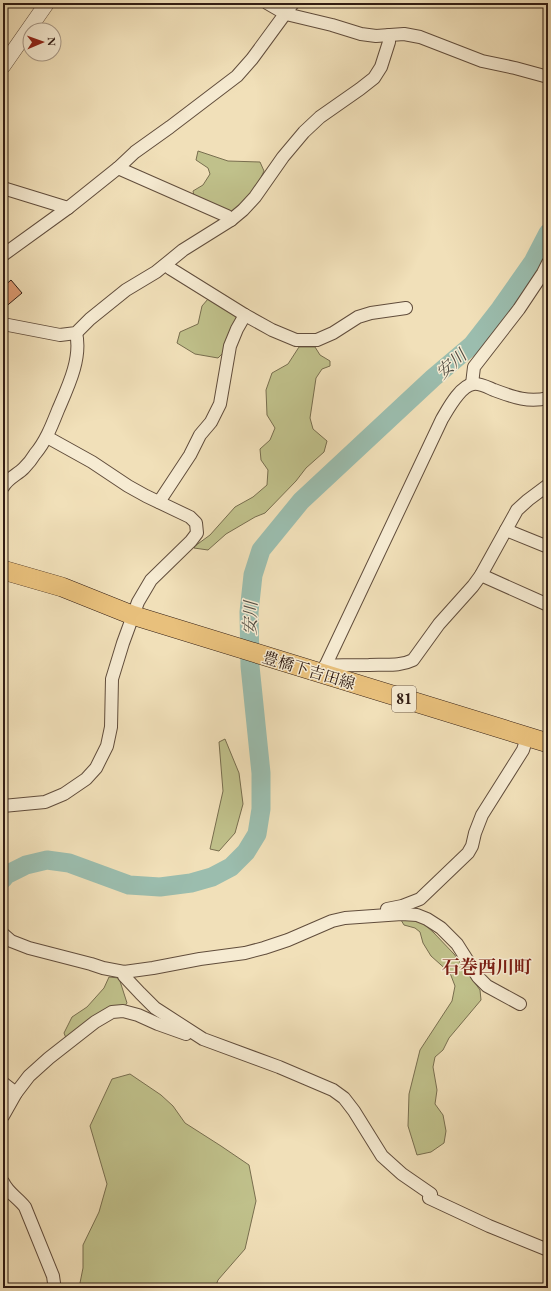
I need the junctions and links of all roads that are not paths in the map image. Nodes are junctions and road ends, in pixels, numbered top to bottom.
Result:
1 (47, 3) edge
2 (267, 3) edge
3 (294, 3) edge
4 (286, 14) junction
5 (389, 35) junction
6 (3, 66) edge
7 (548, 77) edge
8 (118, 168) junction
9 (3, 188) edge
10 (68, 208) junction
11 (231, 220) junction
12 (3, 255) edge
13 (548, 263) edge
14 (166, 265) junction
15 (406, 308) dead end
16 (245, 315) junction
17 (3, 324) edge
18 (76, 333) junction
19 (472, 384) junction
20 (548, 398) edge
21 (47, 437) junction
22 (548, 485) edge
23 (3, 486) edge
24 (159, 502) junction
25 (506, 530) junction
26 (548, 547) edge
27 (3, 570) edge
28 (481, 575) junction
29 (548, 605) edge
30 (132, 615) junction
31 (323, 669) junction
32 (527, 737) junction
33 (548, 743) edge
34 (3, 806) edge
35 (377, 915) junction
36 (3, 934) edge
37 (124, 972) junction
38 (520, 1004) dead end
39 (196, 1035) junction
40 (3, 1083) edge
41 (16, 1093) junction
42 (3, 1116) edge
43 (3, 1182) edge
44 (548, 1250) edge
45 (53, 1288) edge

1 - 6 street
2 - 4 street
3 - 4 street
4 - 5 street
4 - 8 street
5 - 7 street
5 - 11 street
8 - 10 street
8 - 11 street
9 - 10 street
10 - 12 street
11 - 14 street
13 - 19 street
14 - 16 street
14 - 18 street
15 - 16 street
16 - 24 street
17 - 18 street
18 - 21 street
19 - 20 street
19 - 31 street
21 - 23 street
21 - 24 street
22 - 25 street
24 - 30 street
25 - 26 street
25 - 28 street
27 - 30 main road, 豊橋下吉田線 / 81
28 - 29 street
28 - 31 street
30 - 31 main road, 豊橋下吉田線 / 81
30 - 34 street
31 - 32 main road, 豊橋下吉田線 / 81
32 - 33 main road, 豊橋下吉田線 / 81
32 - 35 street
35 - 37 street
35 - 38 street
36 - 37 street
37 - 39 street
39 - 41 street
39 - 44 street
40 - 41 street
41 - 42 street
43 - 45 street

